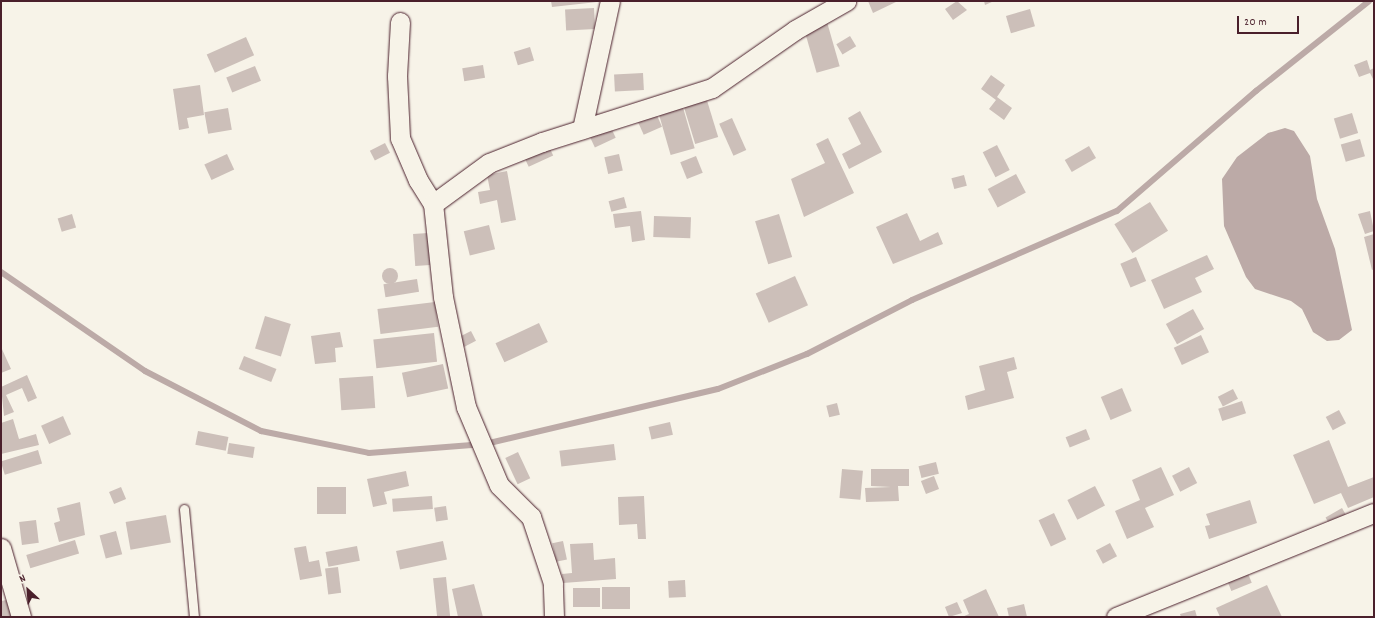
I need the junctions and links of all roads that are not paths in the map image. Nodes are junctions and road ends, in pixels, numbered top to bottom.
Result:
1 (610, 1) edge
2 (846, 1) edge
3 (400, 22) dead end
4 (582, 129) junction
5 (434, 204) junction
6 (184, 508) dead end
7 (1374, 513) edge
8 (1, 548) edge
9 (21, 617) edge
10 (194, 617) edge
11 (554, 617) edge
12 (1116, 617) edge

1 - 4 street
2 - 4 street
3 - 5 street
4 - 5 street
5 - 11 street
6 - 10 lane
7 - 12 street
8 - 9 street

